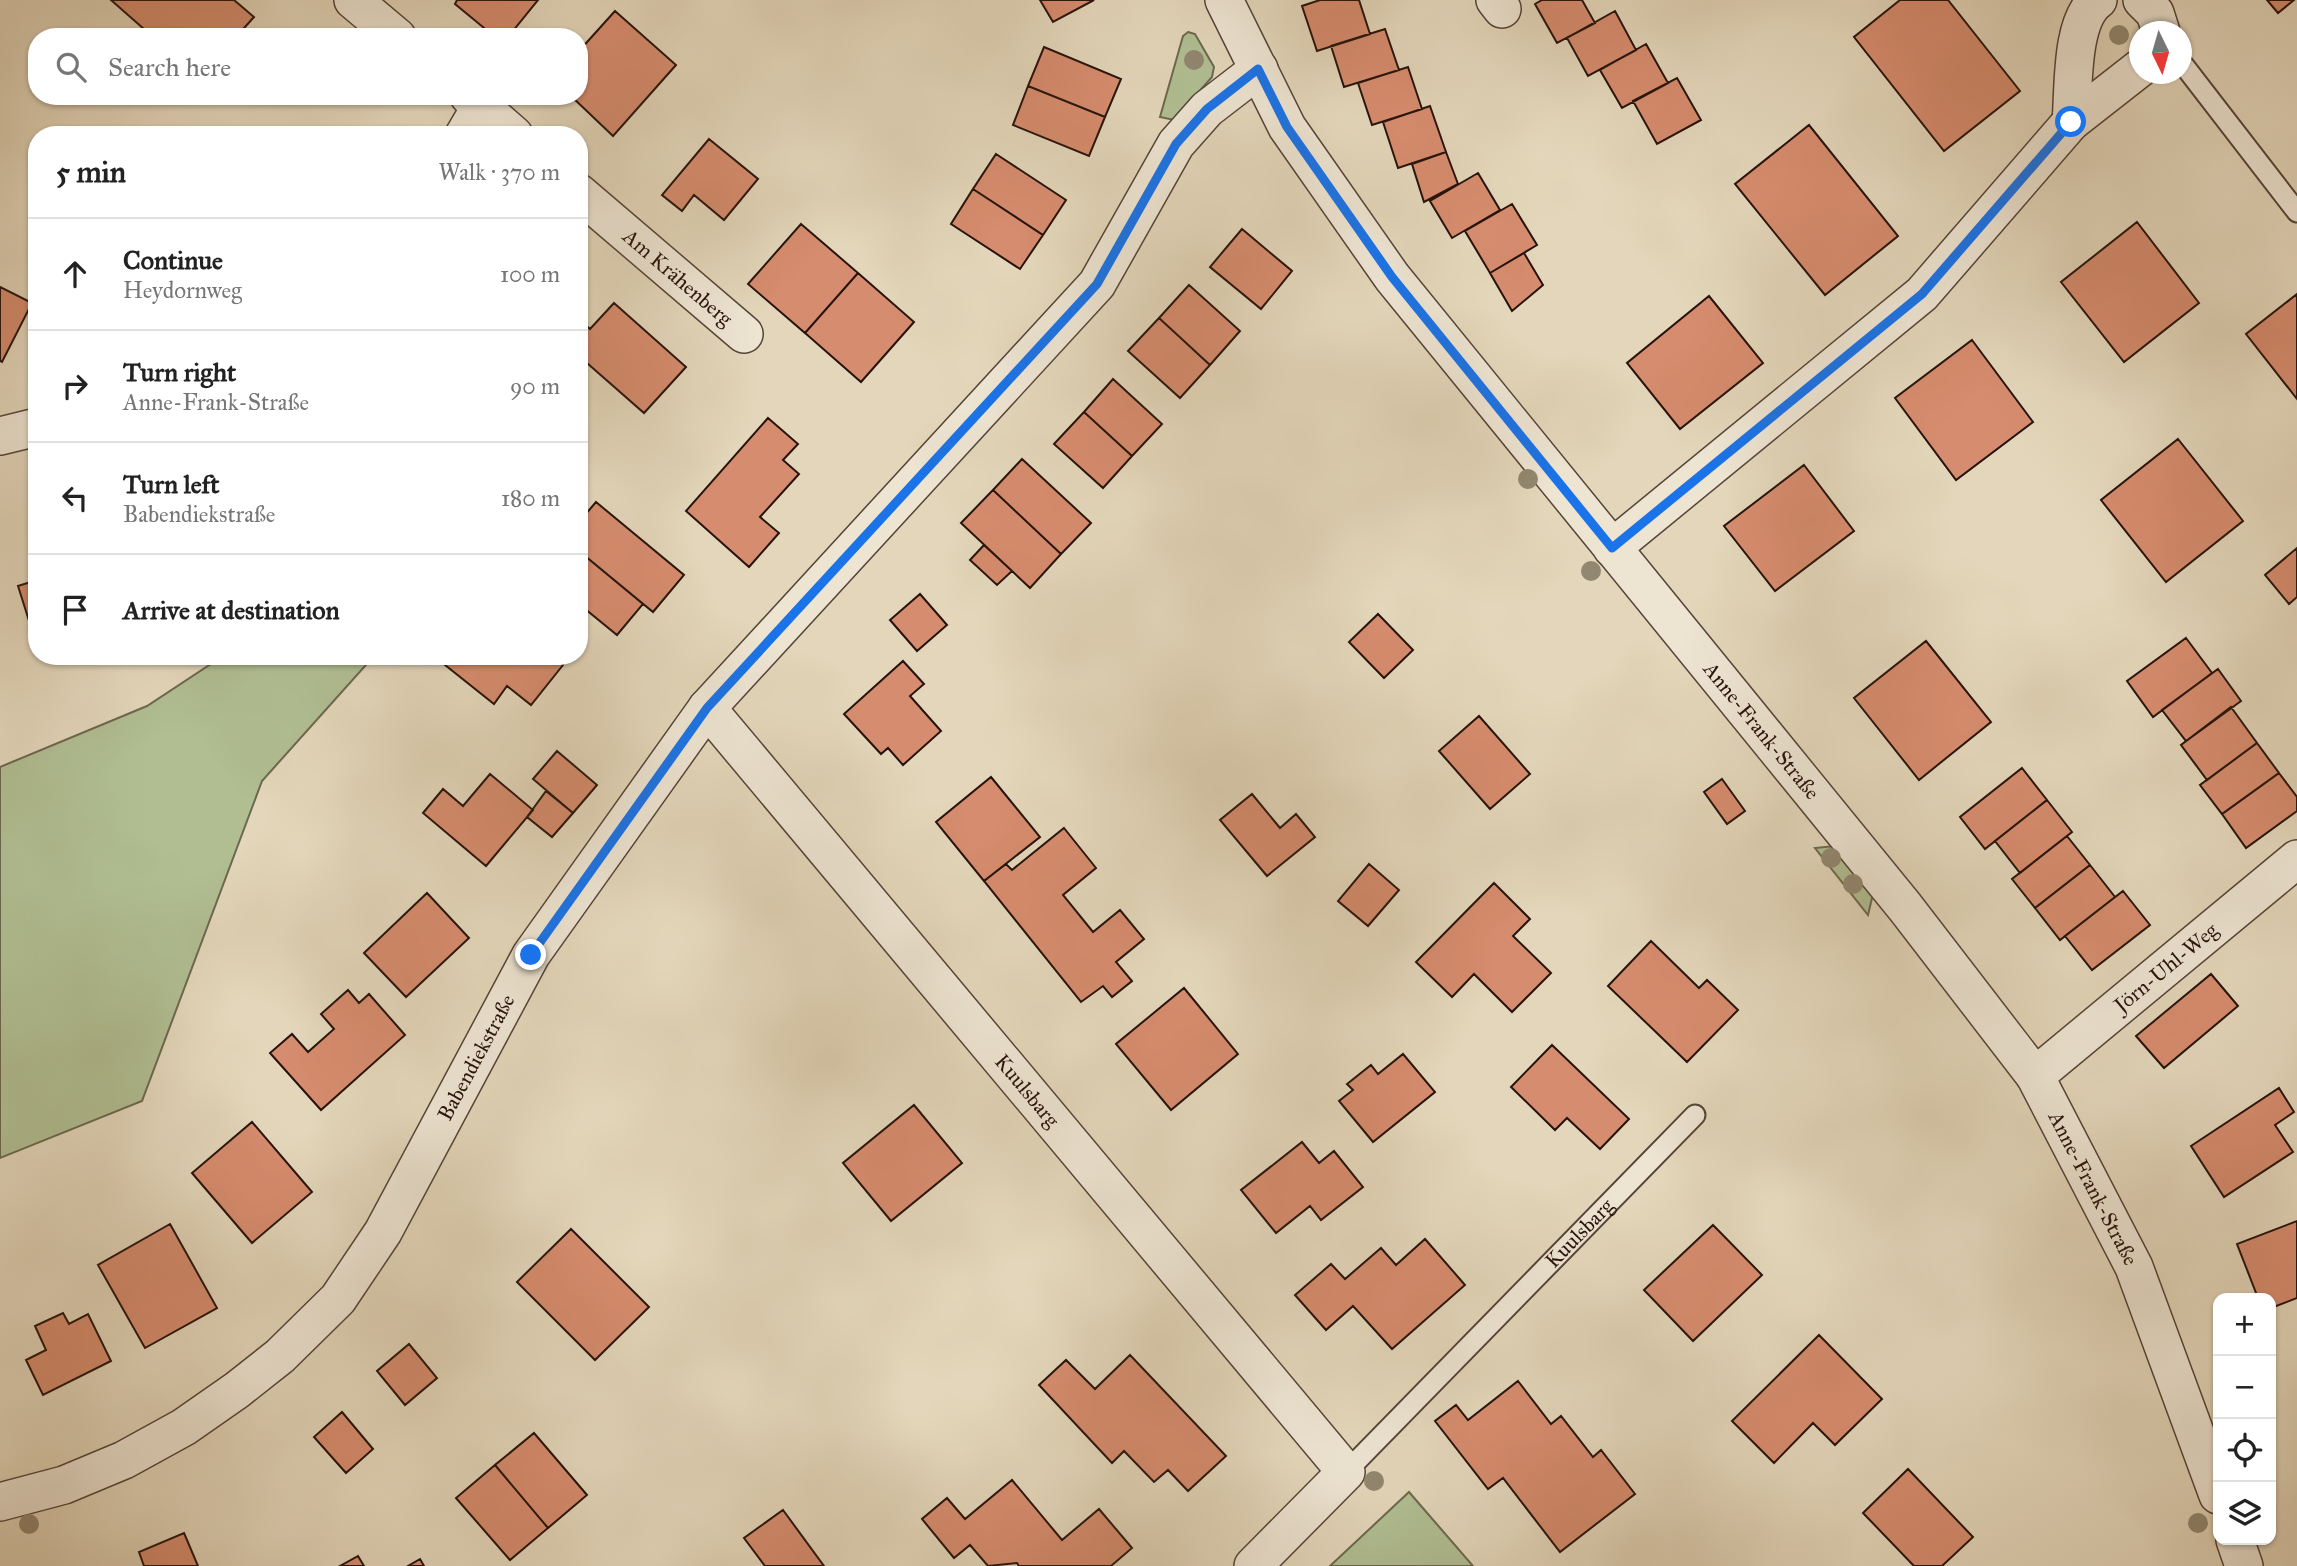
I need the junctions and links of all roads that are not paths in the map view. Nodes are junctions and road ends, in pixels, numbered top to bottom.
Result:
1 (353, 0) edge
2 (2098, 0) edge
3 (2142, 0) edge
4 (1234, 3) edge
5 (2158, 21) edge
6 (386, 28) edge
7 (1258, 69) junction
8 (2129, 77) edge
9 (2192, 77) edge
10 (471, 112) edge
11 (2071, 122) junction
12 (497, 126) edge
13 (588, 201) edge
14 (2297, 212) edge
15 (744, 334) dead end
16 (28, 429) edge
17 (0, 436) edge
18 (1612, 548) junction
19 (707, 708) junction
20 (2297, 859) edge
21 (2035, 1076) junction
22 (1695, 1115) dead end
23 (1346, 1472) junction
24 (2213, 1482) edge
25 (0, 1502) edge
26 (2237, 1545) edge
27 (1252, 1566) edge
28 (2244, 1566) edge

1 - 6 street
2 - 11 street
3 - 5 street
4 - 7 street, Anne-Frank-Straße
7 - 18 street, Anne-Frank-Straße
7 - 19 street, Babendiekstraße
8 - 11 street
9 - 14 lane
10 - 12 street
11 - 18 street
13 - 15 street, Am Krähenberg
16 - 17 street
18 - 21 street, Anne-Frank-Straße
19 - 23 street, Kuulsbarg
19 - 25 street, Babendiekstraße
20 - 21 street, Jörn-Uhl-Weg
21 - 24 street, Anne-Frank-Straße
22 - 23 lane, Kuulsbarg
23 - 27 street, Kuulsbarg
26 - 28 street

